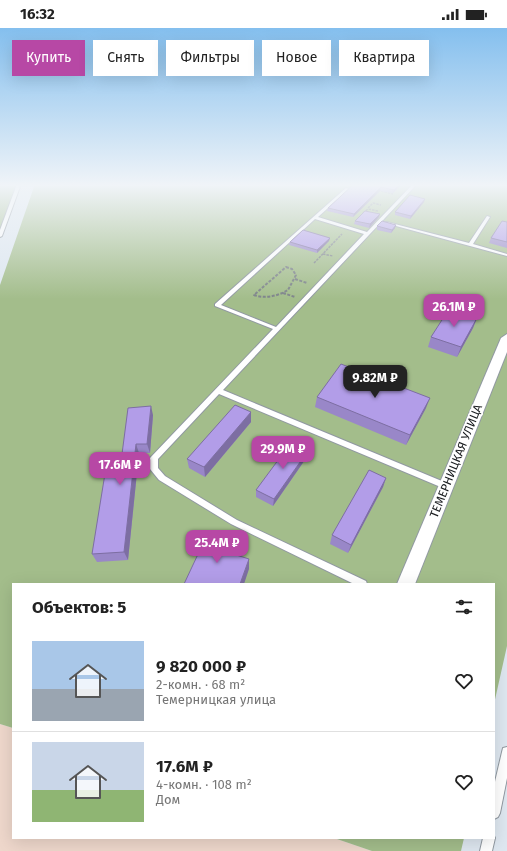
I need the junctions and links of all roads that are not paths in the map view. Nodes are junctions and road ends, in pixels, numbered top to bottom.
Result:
1 (5, 222) edge
2 (310, 222) edge
3 (330, 222) edge
4 (379, 222) edge
5 (385, 222) edge
6 (485, 222) edge
7 (368, 234) junction
8 (0, 236) edge
9 (470, 245) junction
10 (507, 255) edge
11 (277, 329) junction
12 (507, 338) edge
13 (219, 391) junction
14 (446, 486) junction
15 (361, 583) edge
16 (406, 583) edge
17 (507, 752) edge
18 (495, 808) edge
19 (489, 839) edge
20 (486, 851) edge

1 - 8 lane
2 - 11 lane
3 - 7 lane
4 - 7 lane
5 - 9 lane
6 - 9 lane
7 - 11 lane
9 - 10 lane
11 - 13 lane
12 - 14 street, ТЕМЕРНИЦКАЯ УЛИЦА
13 - 14 lane
13 - 15 lane
14 - 16 street, ТЕМЕРНИЦКАЯ УЛИЦА
17 - 18 lane
19 - 20 lane

